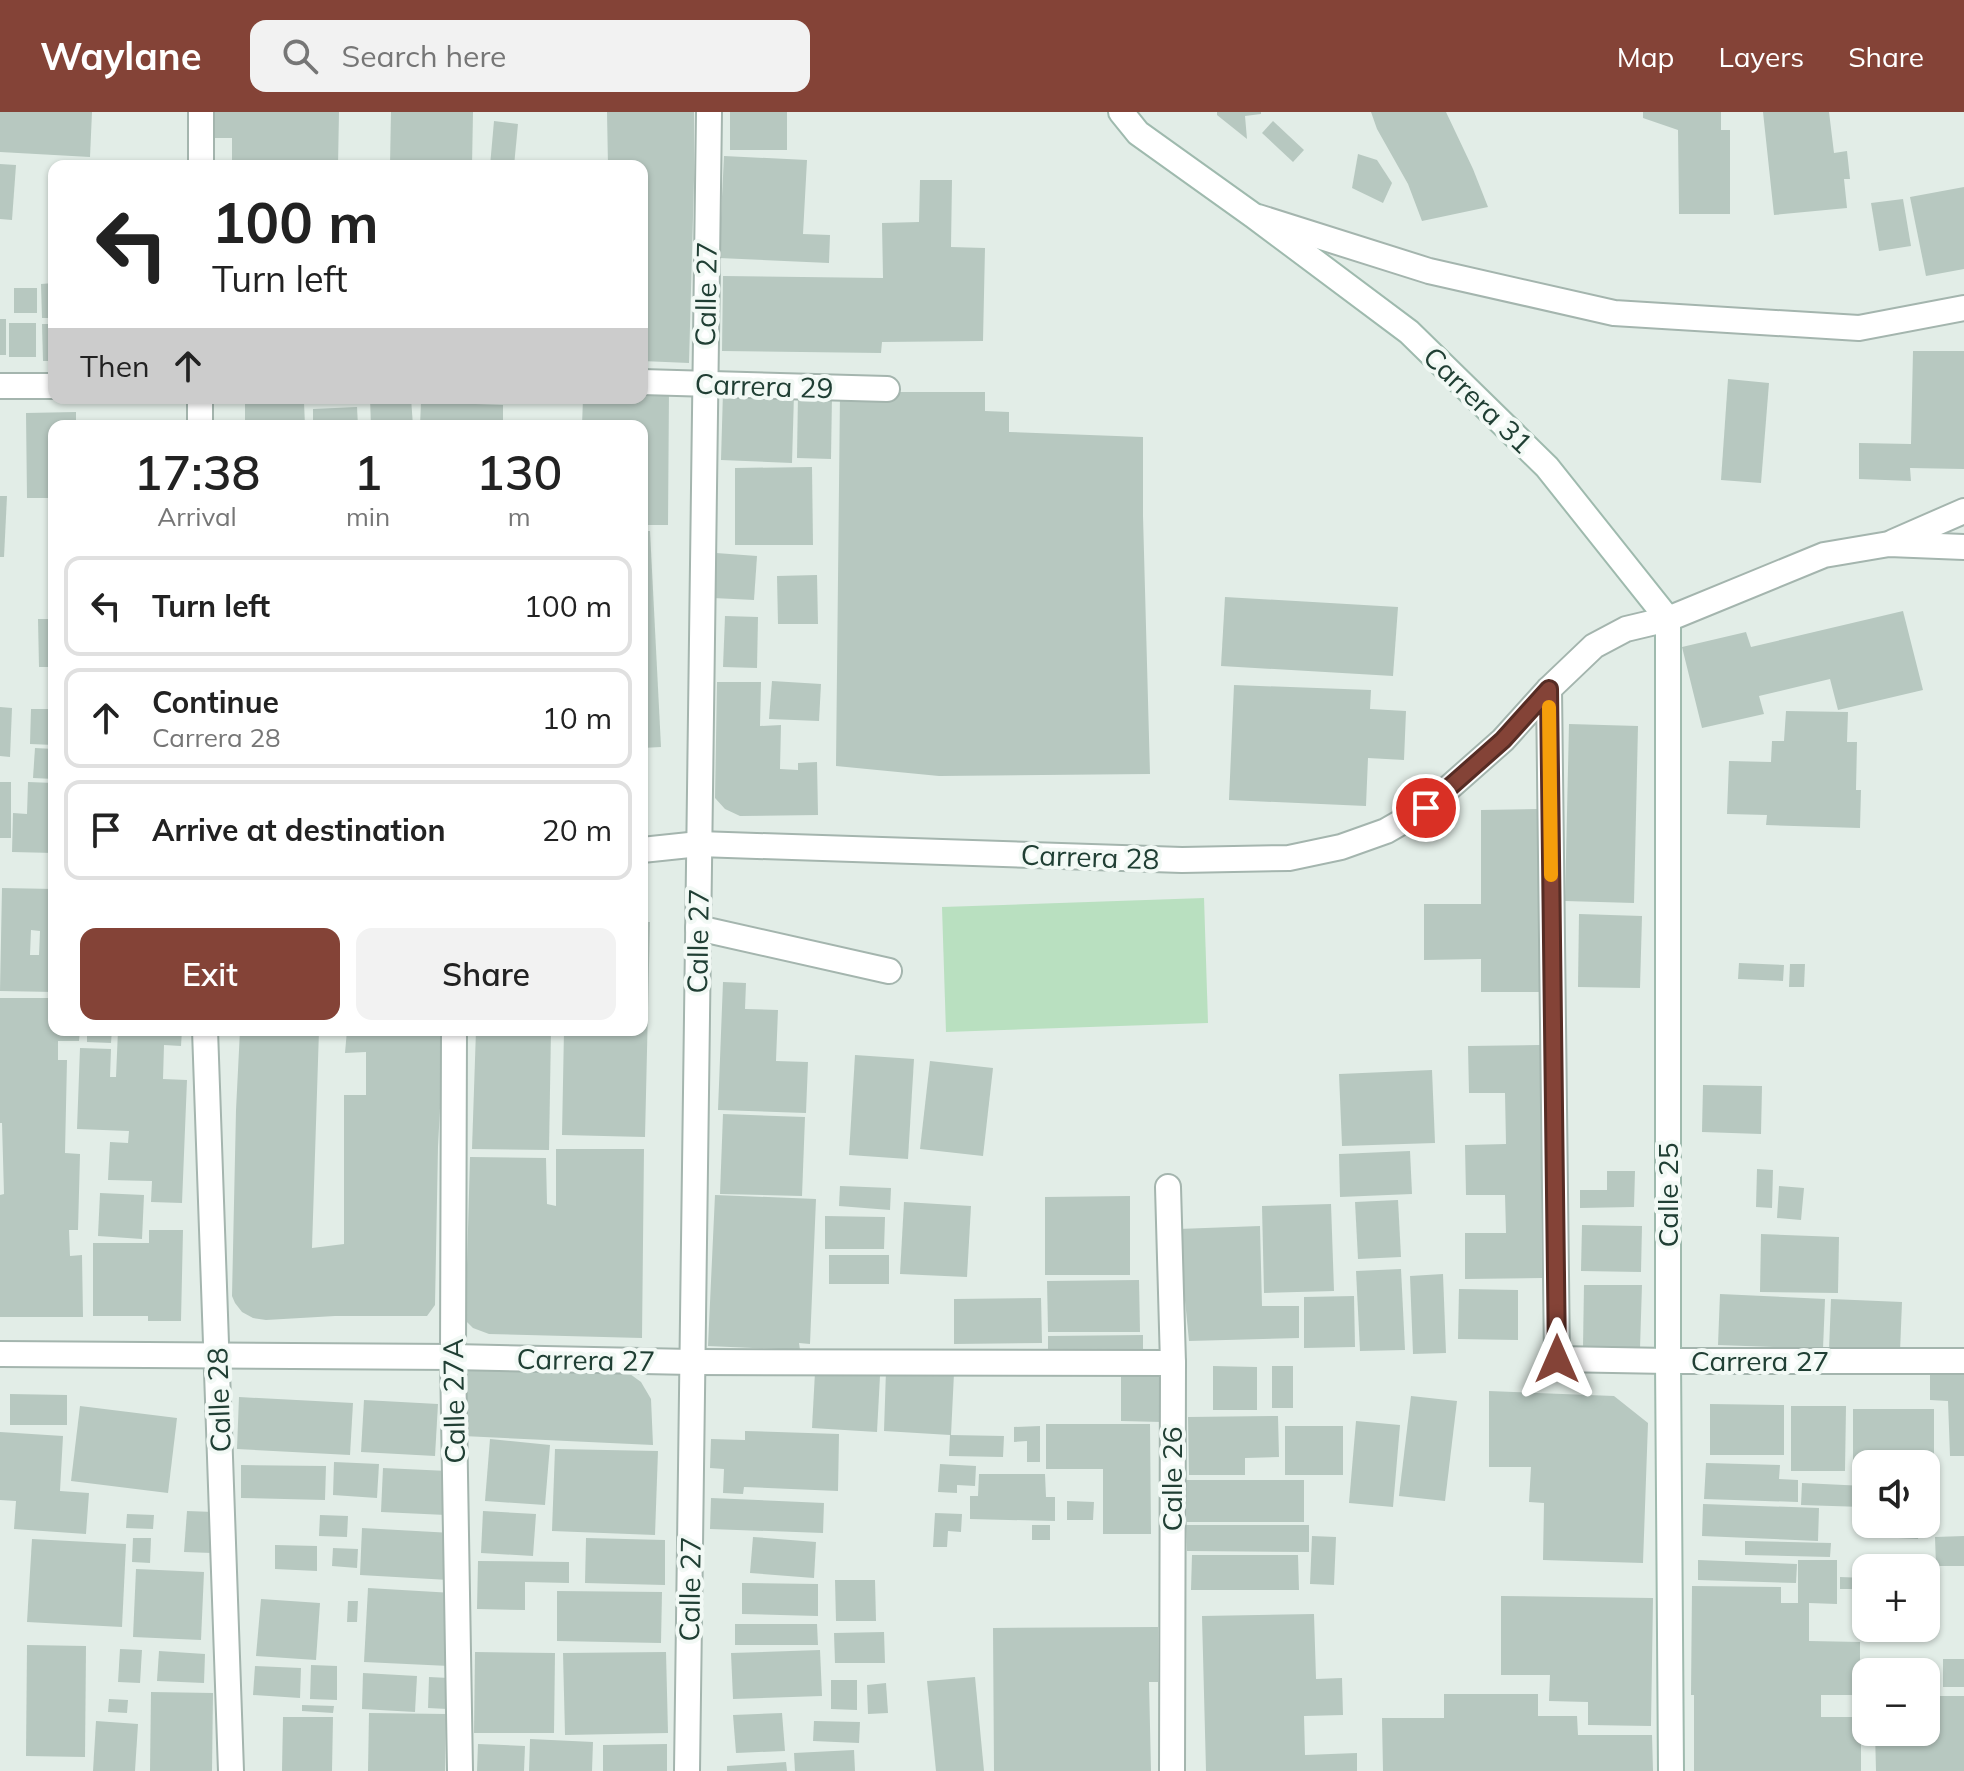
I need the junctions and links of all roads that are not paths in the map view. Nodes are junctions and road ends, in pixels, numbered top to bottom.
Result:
1 (201, 112) edge
2 (709, 112) edge
3 (1121, 112) edge
4 (201, 160) edge
5 (1254, 216) junction
6 (1964, 308) edge
7 (648, 382) edge
8 (705, 384) junction
9 (0, 386) edge
10 (48, 386) edge
11 (887, 389) dead end
12 (1964, 511) edge
13 (1889, 544) junction
14 (1964, 547) edge
15 (1668, 619) junction
16 (1549, 689) junction
17 (699, 844) junction
18 (648, 849) edge
19 (698, 928) junction
20 (889, 971) dead end
21 (205, 1036) edge
22 (454, 1036) edge
23 (1168, 1187) dead end
24 (0, 1354) edge
25 (217, 1356) junction
26 (453, 1357) junction
27 (1668, 1361) junction
28 (1964, 1361) edge
29 (692, 1362) junction
30 (1173, 1363) junction
31 (231, 1771) edge
32 (460, 1771) edge
33 (687, 1771) edge
34 (1172, 1771) edge
35 (1671, 1771) edge

1 - 4 street
2 - 8 street, Calle 27
3 - 5 street, Carrera 31
5 - 6 street
5 - 15 street, Carrera 31
7 - 8 street, Carrera 29
8 - 11 street, Carrera 29
8 - 17 street, Calle 27
9 - 10 street
12 - 13 street
13 - 14 street
13 - 15 street, Carrera 28
15 - 16 street, Carrera 28
15 - 27 street, Calle 25
16 - 17 street, Carrera 28
16 - 27 street, Carrera 27
17 - 18 street, Carrera 28
17 - 19 street, Calle 27
19 - 20 street
19 - 29 street, Calle 27
21 - 25 street, Calle 28
22 - 26 street, Calle 27A
23 - 30 street, Calle 26
24 - 25 street, Carrera 27
25 - 26 street, Carrera 27
25 - 31 street, Calle 28
26 - 29 street, Carrera 27
26 - 32 street, Calle 27A
27 - 28 street, Carrera 27
27 - 35 street, Calle 25
29 - 30 street, Carrera 27
29 - 33 street, Calle 27
30 - 34 street, Calle 26

